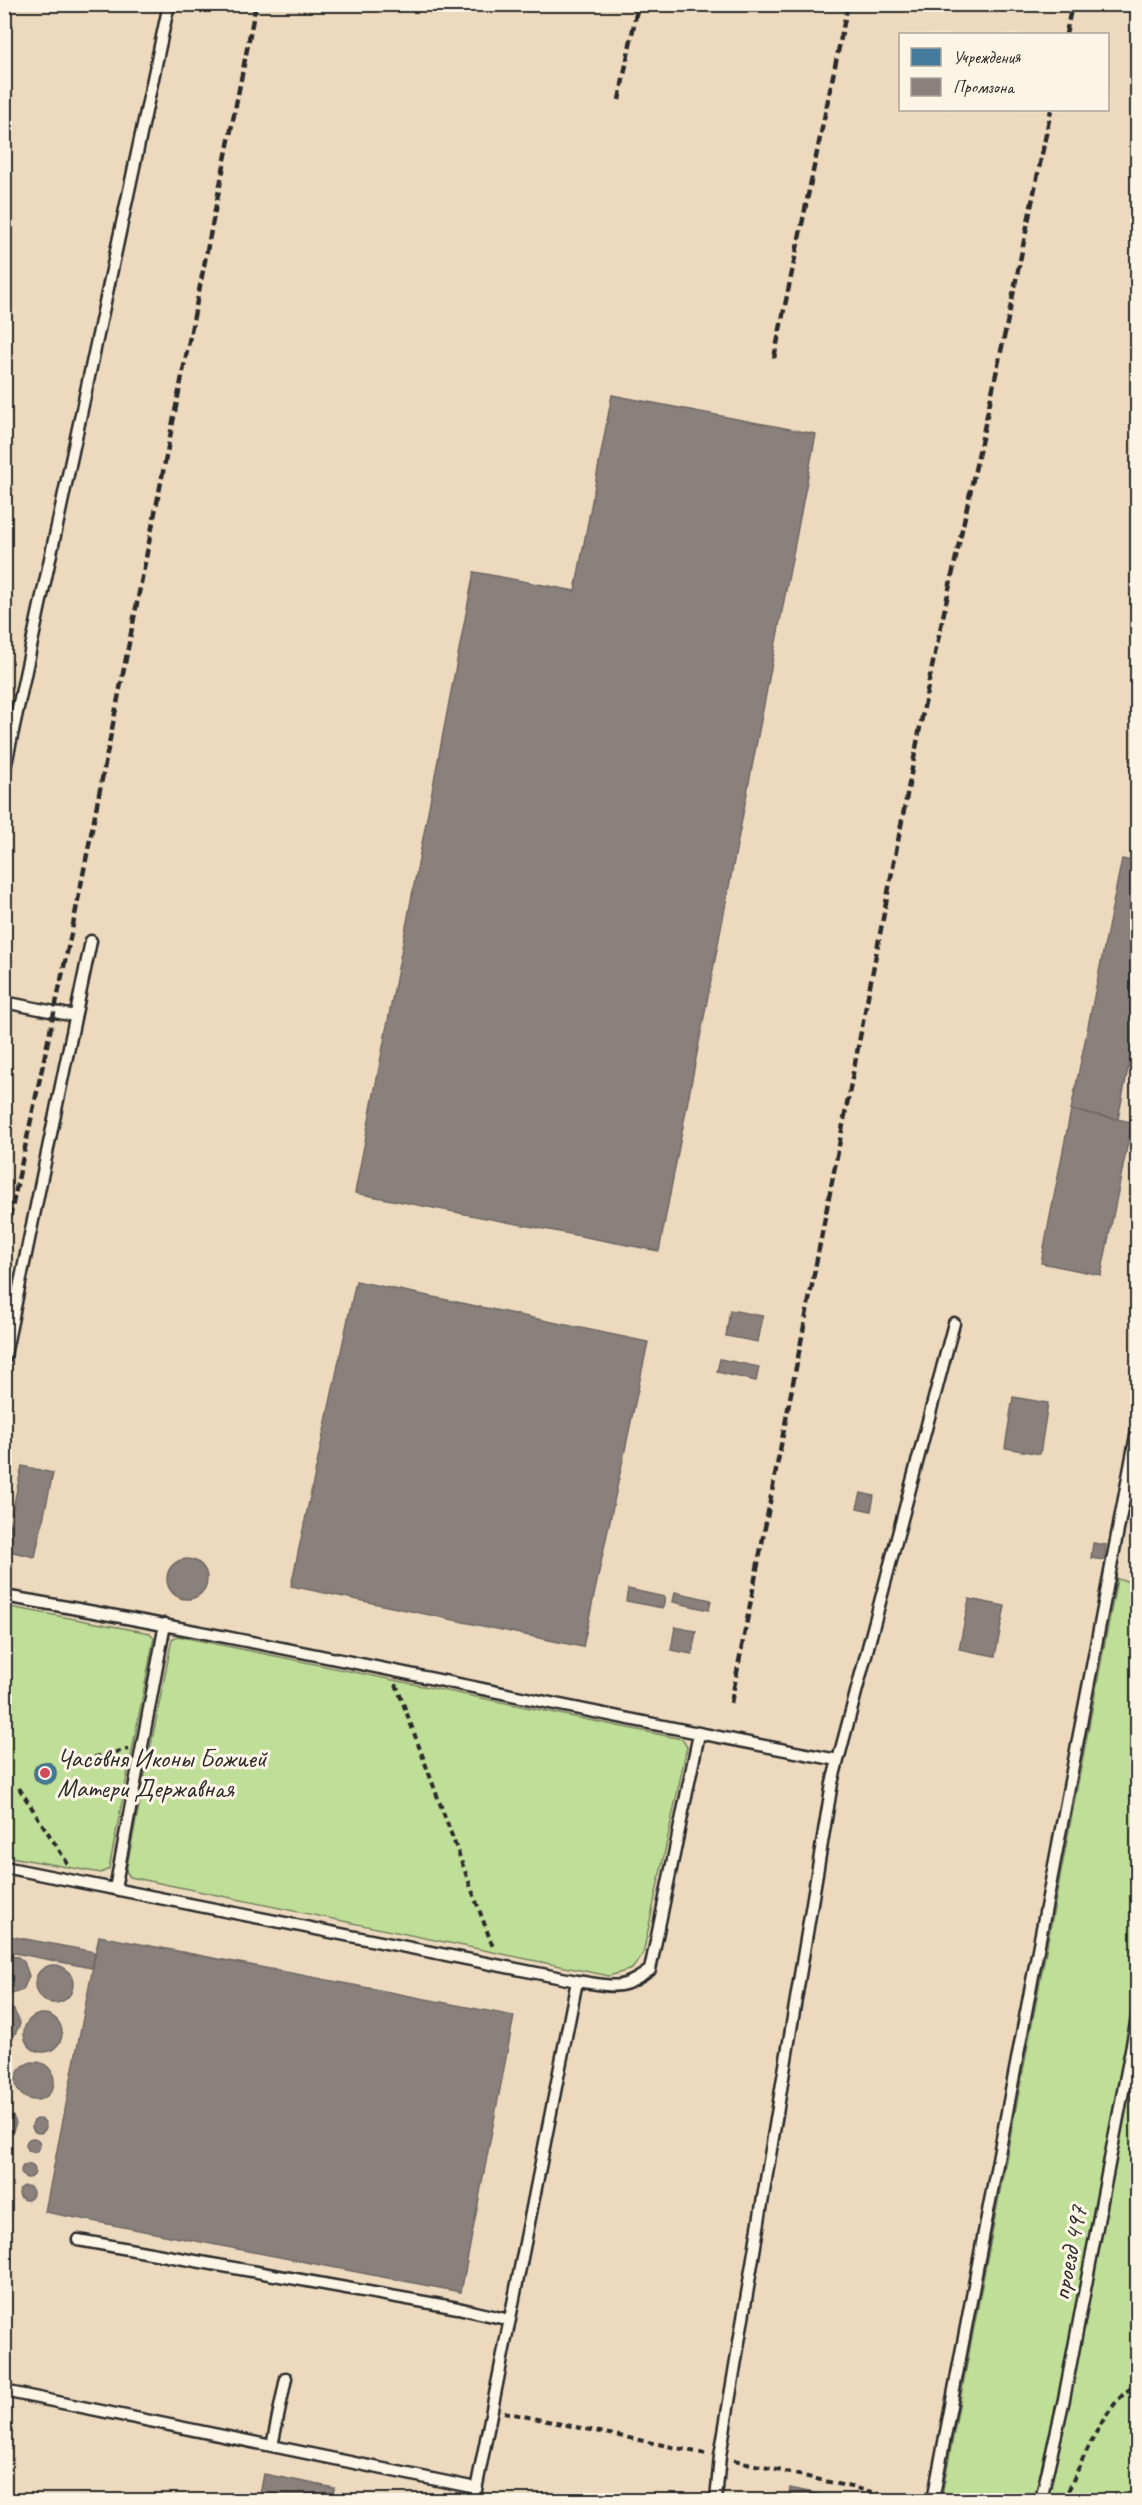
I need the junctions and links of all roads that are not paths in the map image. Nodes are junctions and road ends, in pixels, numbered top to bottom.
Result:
1 (169, 4) edge
2 (4, 773) edge
3 (91, 941) dead end
4 (4, 1002) edge
5 (75, 1016) junction
6 (954, 1323) dead end
7 (4, 1360) edge
8 (1137, 1425) edge
9 (4, 1596) edge
10 (165, 1624) junction
11 (699, 1734) junction
12 (838, 1760) junction
13 (4, 1867) edge
14 (115, 1889) junction
15 (577, 1981) junction
16 (1137, 2013) edge
17 (78, 2240) dead end
18 (510, 2320) junction
19 (286, 2378) dead end
20 (4, 2391) edge
21 (272, 2446) junction
22 (476, 2488) junction
23 (474, 2500) edge
24 (717, 2500) edge
25 (933, 2500) edge
26 (1041, 2500) edge

1 - 2 lane
3 - 5 lane
4 - 5 lane
5 - 7 lane
6 - 12 lane
8 - 25 lane
9 - 10 lane
10 - 11 lane
10 - 14 lane
11 - 12 lane
11 - 15 lane
12 - 24 lane
13 - 14 lane
14 - 15 lane
15 - 18 lane
16 - 26 lane, проезд 497
17 - 18 lane
18 - 22 lane
19 - 21 lane
20 - 21 lane
21 - 22 lane
22 - 23 lane

